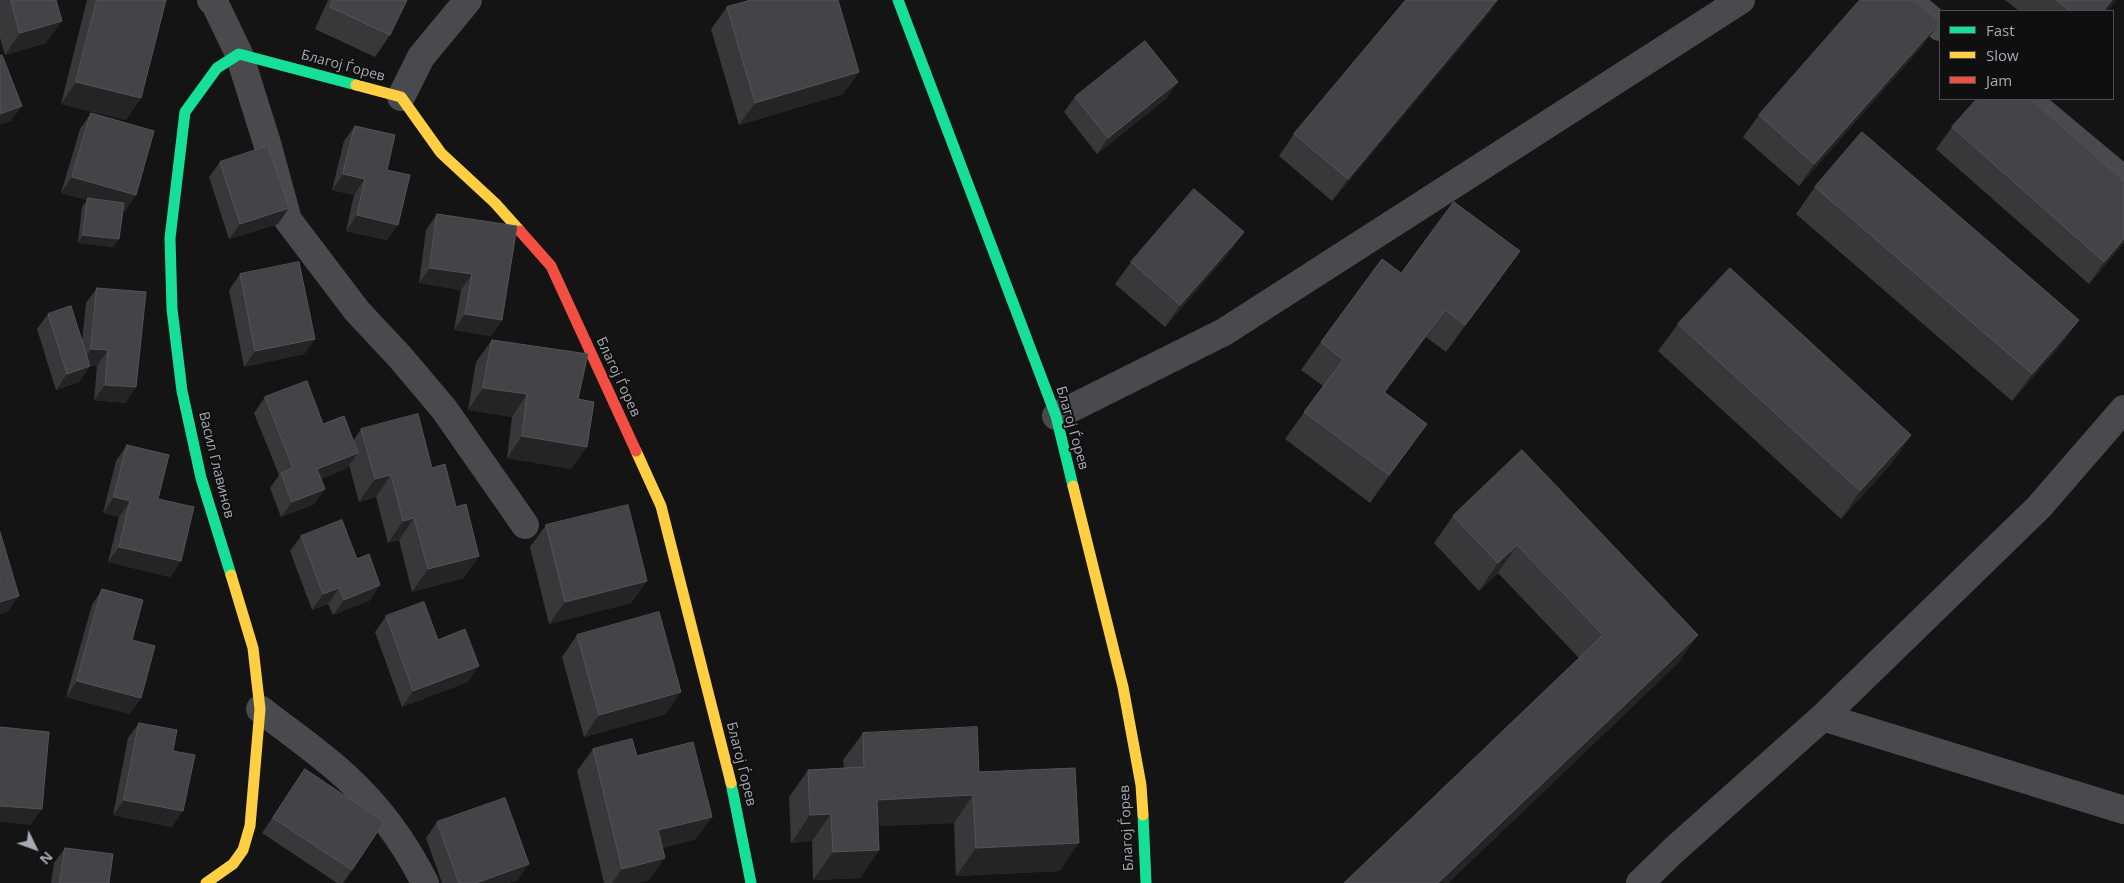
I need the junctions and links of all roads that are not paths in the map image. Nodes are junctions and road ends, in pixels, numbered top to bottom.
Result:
1 (211, 0) edge
2 (468, 0) edge
3 (898, 0) edge
4 (1741, 0) edge
5 (1908, 0) edge
6 (1939, 26) edge
7 (239, 54) junction
8 (401, 97) junction
9 (2028, 100) edge
10 (2124, 180) edge
11 (2124, 409) edge
12 (1056, 416) junction
13 (525, 525) dead end
14 (260, 709) junction
15 (1822, 717) junction
16 (2124, 810) edge
17 (206, 883) edge
18 (424, 883) edge
19 (751, 883) edge
20 (1146, 883) edge
21 (1640, 883) edge

1 - 7 street
2 - 8 street
3 - 12 street, Благој Ѓорев
4 - 12 street
5 - 6 street
7 - 8 street, Благој Ѓорев
7 - 13 street
7 - 14 street, Васил Главинов
8 - 19 street, Благој Ѓорев
9 - 10 street
11 - 15 street
12 - 20 street, Благој Ѓорев
14 - 17 street, Васил Главинов
14 - 18 street
15 - 16 street
15 - 21 street

